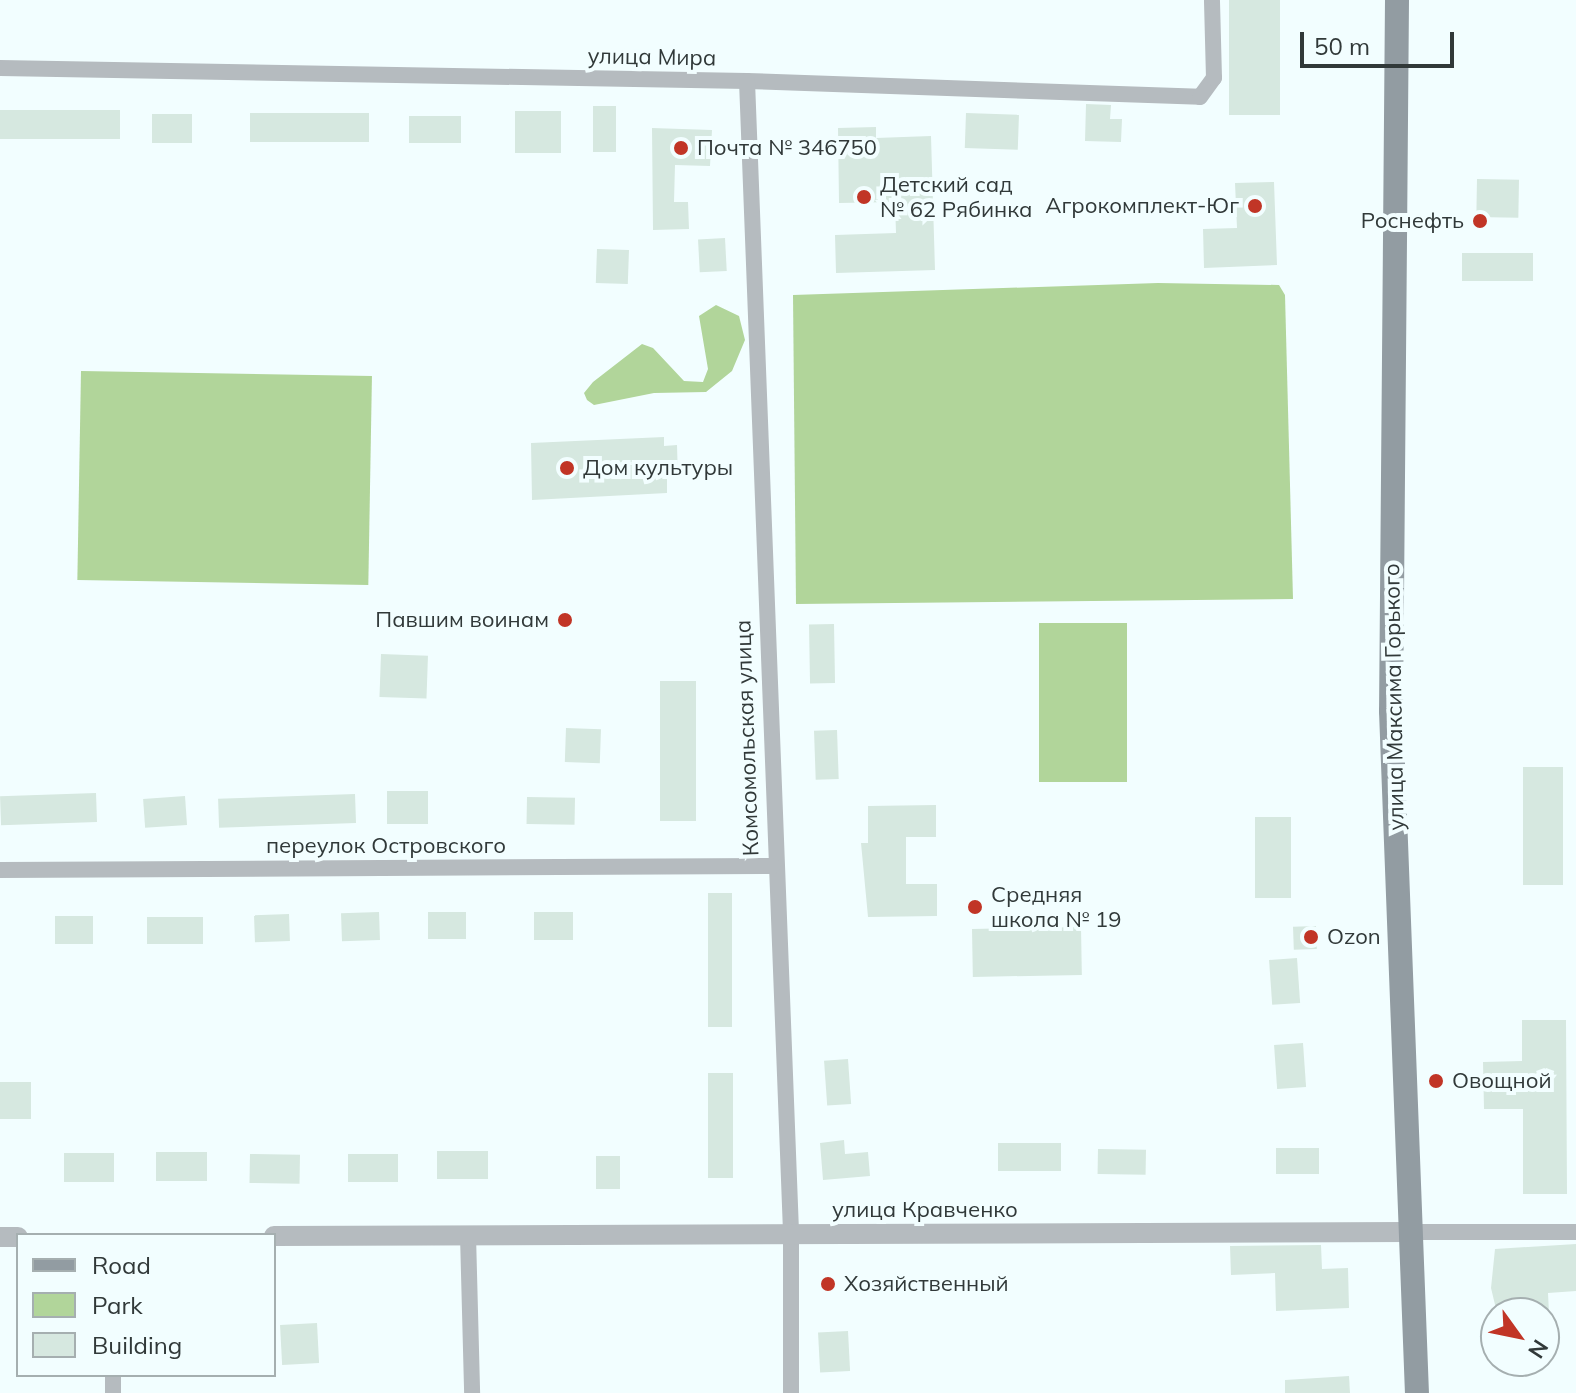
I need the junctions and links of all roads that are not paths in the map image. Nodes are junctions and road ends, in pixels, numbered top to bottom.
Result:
1 (1212, 0) edge
2 (1397, 0) edge
3 (0, 68) edge
4 (747, 81) junction
5 (773, 866) junction
6 (0, 870) edge
7 (1409, 1232) junction
8 (1576, 1232) edge
9 (791, 1234) junction
10 (468, 1235) junction
11 (276, 1236) edge
12 (472, 1393) edge
13 (791, 1393) edge
14 (1417, 1393) edge

1 - 4 street, улица Мира
2 - 7 main road, улица Максима Горького
3 - 4 street, улица Мира
4 - 5 street, Комсомольская улица
5 - 6 street, переулок Островского
5 - 9 street, Комсомольская улица
7 - 8 street, улица Кравченко
7 - 9 street, улица Кравченко
7 - 14 main road, улица Максима Горького
9 - 10 street, улица Кравченко
9 - 13 street, Комсомольская улица
10 - 11 street, улица Кравченко
10 - 12 street

